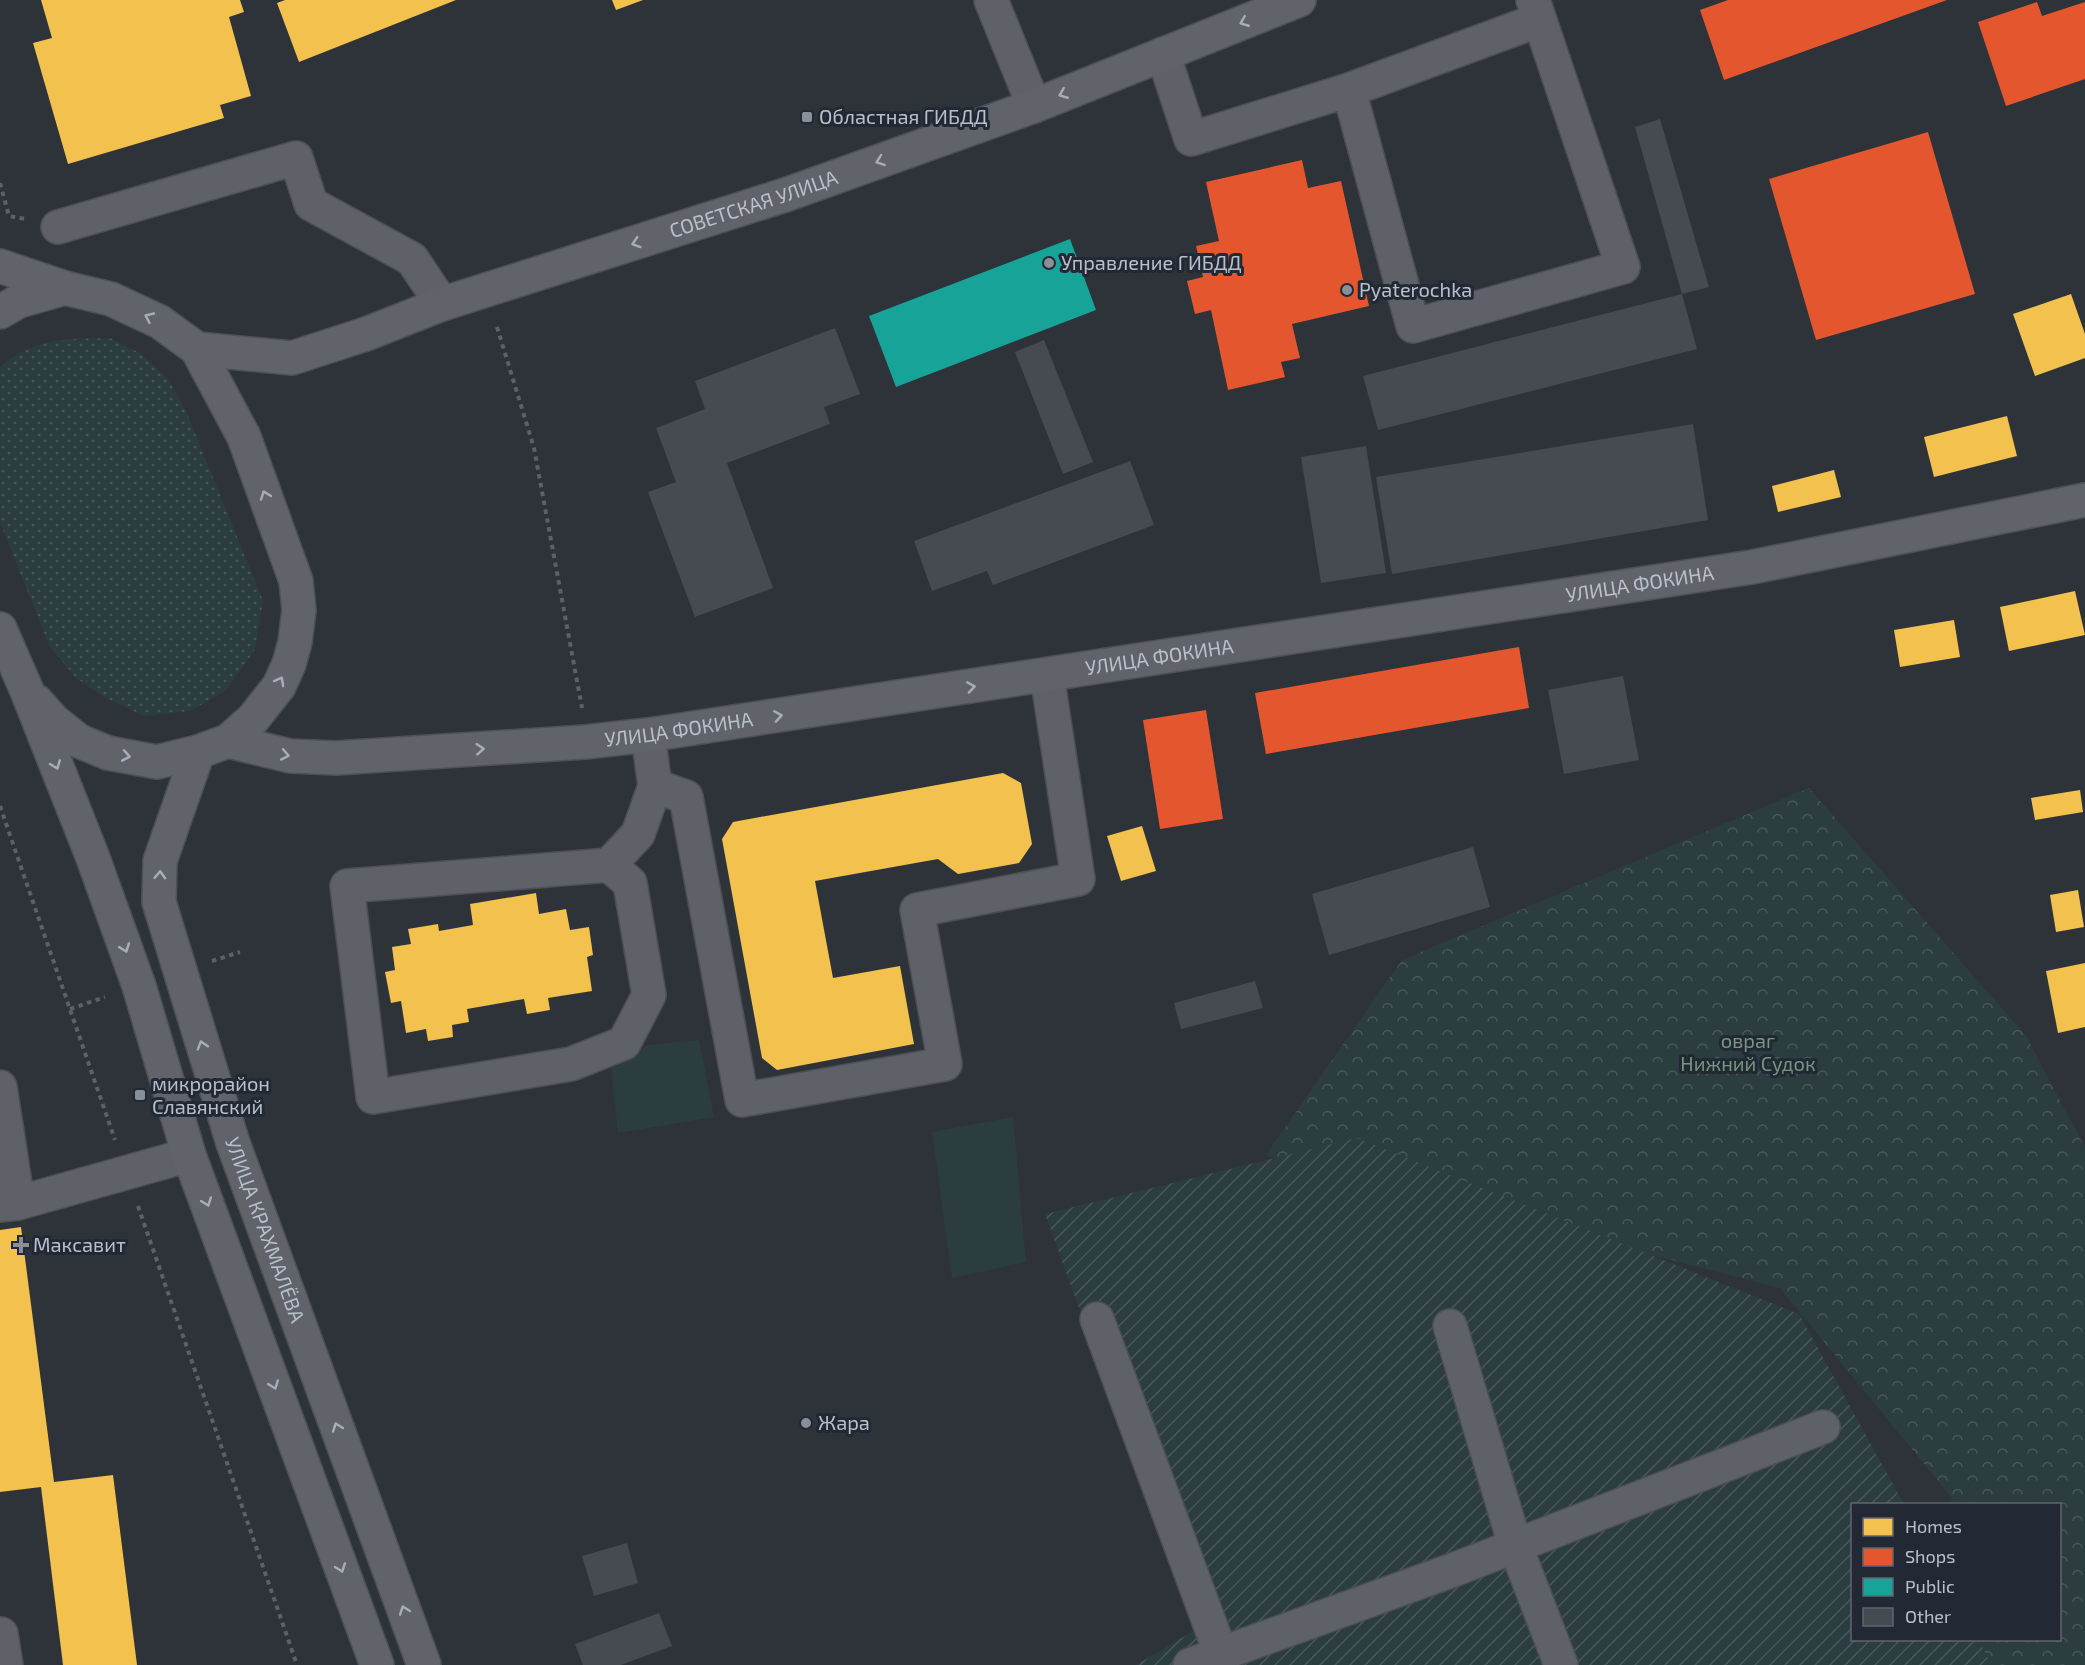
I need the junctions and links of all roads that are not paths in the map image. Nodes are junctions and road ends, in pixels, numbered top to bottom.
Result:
1 (991, 0) edge
2 (1299, 0) edge
3 (1536, 10) edge
4 (1163, 54) junction
5 (1349, 90) junction
6 (1034, 106) junction
7 (58, 227) road end
8 (0, 266) edge
9 (65, 288) junction
10 (442, 304) junction
11 (0, 312) edge
12 (197, 349) junction
13 (2085, 500) edge
14 (0, 629) edge
15 (1047, 675) junction
16 (27, 691) junction
17 (648, 735) junction
18 (228, 741) junction
19 (198, 752) junction
20 (655, 786) junction
21 (609, 865) junction
22 (0, 1087) edge
23 (189, 1155) junction
24 (9, 1204) edge
25 (1096, 1319) dead end
26 (1450, 1326) dead end
27 (1823, 1427) dead end
28 (1515, 1545) junction
29 (0, 1630) edge
30 (0, 1634) edge
31 (1221, 1654) junction
32 (6, 1665) edge
33 (377, 1665) edge
34 (424, 1665) edge
35 (1190, 1665) edge
36 (1561, 1665) edge

1 - 6 street
2 -> 4 main road, СОВЕТСКАЯ УЛИЦА
3 - 5 street
3 - 5 street
4 - 5 street
4 -> 6 main road, СОВЕТСКАЯ УЛИЦА
6 -> 10 main road, СОВЕТСКАЯ УЛИЦА
7 - 10 street
8 - 9 main road
9 - 11 main road
12 -> 9 main road
10 - 12 main road, СОВЕТСКАЯ УЛИЦА
18 -> 12 main road
13 - 15 main road, УЛИЦА ФОКИНА
14 - 16 main road
17 -> 15 main road, УЛИЦА ФОКИНА
15 - 20 street
16 -> 19 main road
16 -> 23 main road
18 -> 17 main road, УЛИЦА ФОКИНА
17 - 20 street
18 - 19 main road
34 -> 19 main road, УЛИЦА КРАХМАЛЁВА
20 - 21 street
21 - 21 street
22 - 24 street
23 - 24 street
23 -> 33 main road
25 - 31 street
26 - 28 street
27 - 28 street
28 - 31 street
28 - 36 street
29 - 30 street
30 - 32 street
31 - 35 street

